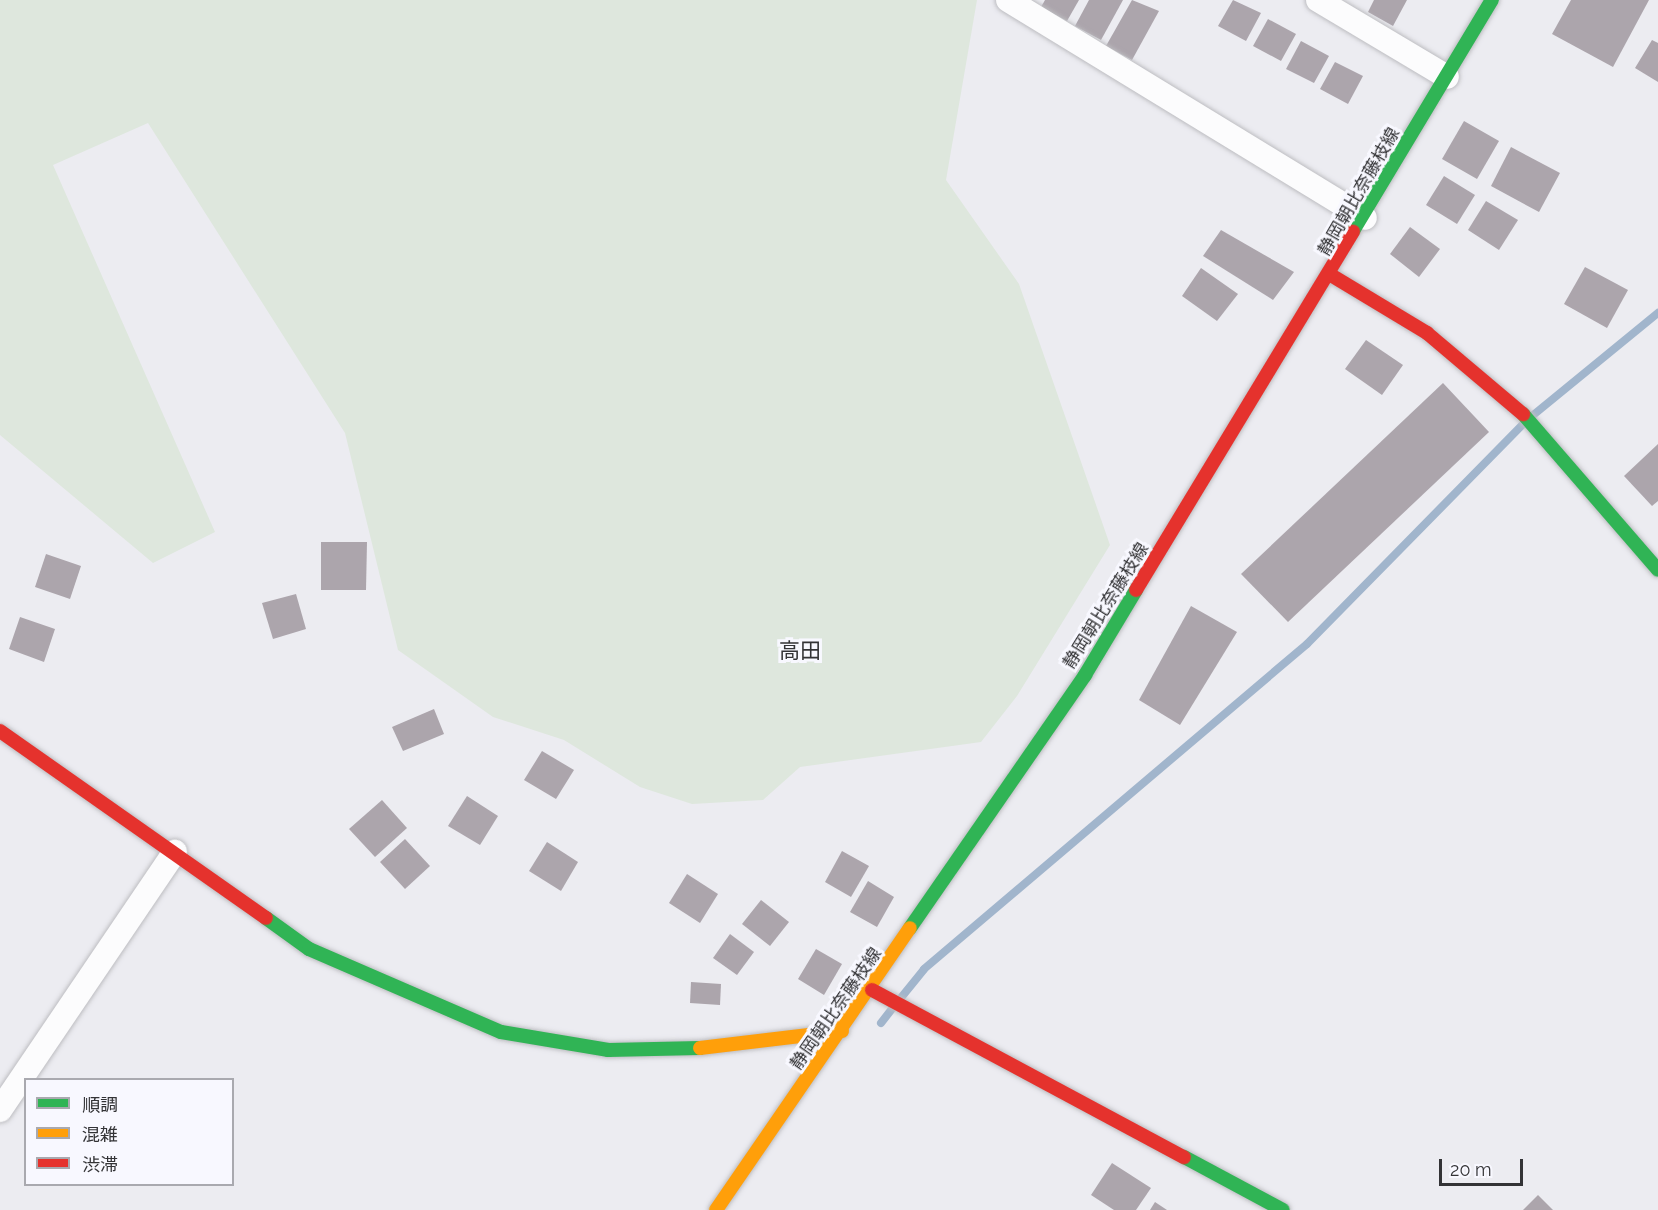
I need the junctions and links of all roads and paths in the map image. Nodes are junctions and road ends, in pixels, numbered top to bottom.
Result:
1 (1008, 0) edge
2 (1318, 0) edge
3 (1492, 0) edge
4 (1447, 77) junction
5 (1365, 218) junction
6 (1331, 275) junction
7 (1658, 570) edge
8 (0, 731) edge
9 (175, 852) junction
10 (872, 990) junction
11 (842, 1031) junction
12 (0, 1110) edge
13 (716, 1210) edge
14 (1283, 1210) edge

1 - 5 street
2 - 4 street
3 - 4 street, 静岡朝比奈藤枝線
4 - 5 street, 静岡朝比奈藤枝線
5 - 6 street, 静岡朝比奈藤枝線
6 - 7 street
6 - 10 street, 静岡朝比奈藤枝線
8 - 9 street
9 - 11 street
9 - 12 street
10 - 11 street, 静岡朝比奈藤枝線
10 - 14 street
11 - 13 street, 静岡朝比奈藤枝線

